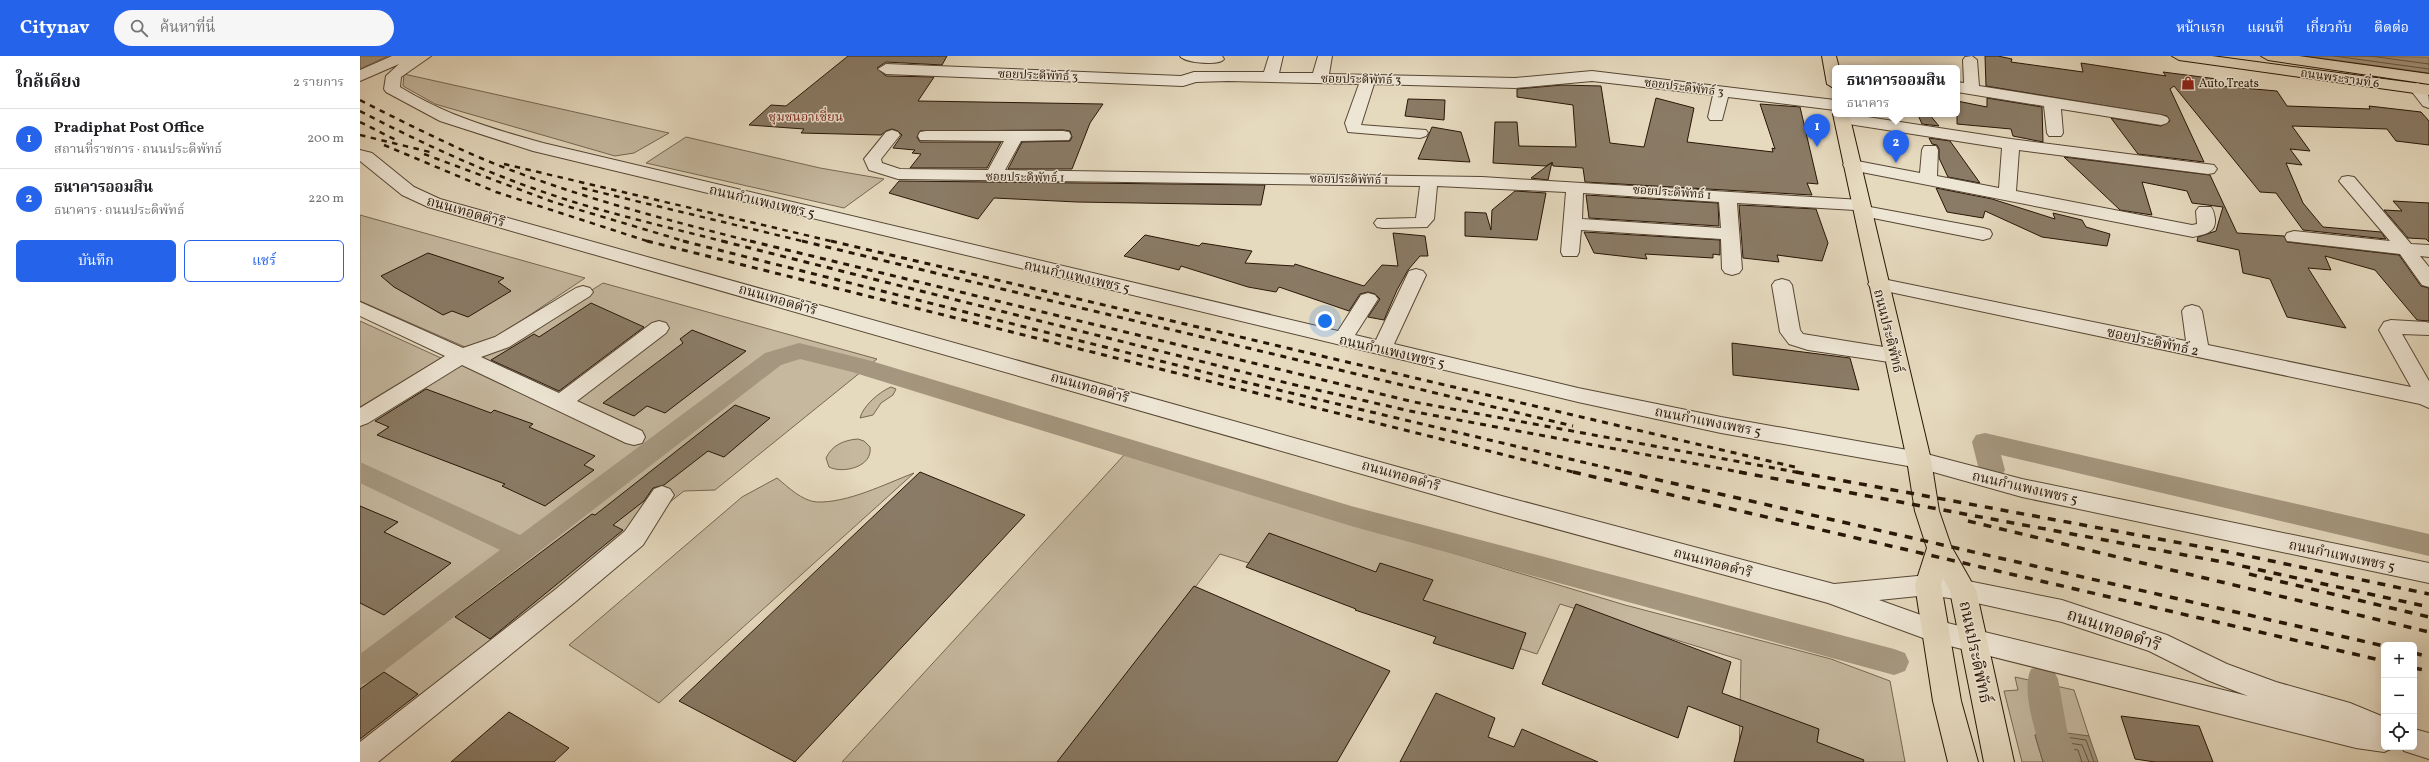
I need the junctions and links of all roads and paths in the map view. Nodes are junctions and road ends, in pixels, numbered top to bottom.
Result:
1 (404, 56) edge
2 (424, 56) edge
3 (1187, 56) edge
4 (1276, 56) edge
5 (1325, 56) edge
6 (2179, 56) edge
7 (2268, 56) edge
8 (1217, 59) dead end
9 (1970, 60) dead end
10 (886, 69) dead end
11 (360, 76) edge
12 (1270, 77) junction
13 (1320, 78) junction
14 (1368, 79) junction
15 (2429, 79) edge
16 (1965, 88) edge
17 (2423, 89) edge
18 (1722, 91) junction
19 (2052, 103) junction
20 (2429, 103) edge
21 (1832, 111) edge
22 (1716, 117) dead end
23 (1840, 117) edge
24 (1866, 117) edge
25 (2160, 120) dead end
26 (1420, 133) dead end
27 (2055, 133) dead end
28 (892, 135) dead end
29 (926, 136) dead end
30 (1063, 136) dead end
31 (1015, 137) junction
32 (2011, 144) junction
33 (1930, 150) dead end
34 (360, 155) edge
35 (1852, 165) junction
36 (2208, 169) dead end
37 (993, 176) junction
38 (1928, 180) junction
39 (1429, 181) junction
40 (2348, 181) dead end
41 (1575, 186) junction
42 (1728, 196) junction
43 (2007, 196) junction
44 (1863, 208) junction
45 (2205, 212) dead end
46 (1383, 223) dead end
47 (1572, 224) junction
48 (1730, 234) junction
49 (1983, 234) dead end
50 (2294, 237) dead end
51 (2406, 249) junction
52 (1570, 252) dead end
53 (2429, 252) edge
54 (1732, 269) dead end
55 (1416, 275) dead end
56 (2429, 281) edge
57 (1878, 284) junction
58 (1782, 285) dead end
59 (583, 292) dead end
60 (1368, 299) dead end
61 (360, 308) edge
62 (2192, 310) dead end
63 (659, 328) dead end
64 (2426, 329) dead end
65 (1342, 340) junction
66 (1382, 348) junction
67 (2198, 350) junction
68 (461, 356) junction
69 (1896, 356) junction
70 (2428, 398) edge
71 (560, 403) junction
72 (360, 418) edge
73 (634, 437) dead end
74 (1919, 460) junction
75 (662, 495) dead end
76 (1939, 548) junction
77 (2429, 574) edge
78 (1928, 585) junction
79 (1963, 590) junction
80 (1831, 593) junction
81 (1934, 631) junction
82 (1972, 639) junction
83 (2381, 729) edge
84 (2381, 738) edge
85 (2417, 743) edge
86 (2429, 746) edge
87 (360, 758) edge
88 (1963, 762) edge
89 (1999, 762) edge

1 - 11 street
2 - 65 street, ถนนกำแพงเพชร 5
3 - 8 street
4 - 12 street
5 - 13 street
6 - 17 main road, ถนนพระรามที่ 6
7 - 15 main road
9 - 16 street
10 - 12 street, ซอยประดิพัทธ์ 3
12 - 13 street, ซอยประดิพัทธ์ 3
13 - 14 street, ซอยประดิพัทธ์ 3
14 - 18 street, ซอยประดิพัทธ์ 3
14 - 26 street
16 - 19 street
17 - 20 street
18 - 21 street, ซอยประดิพัทธ์ 3
18 - 22 street
19 - 25 street
19 - 27 street
23 - 35 main road, ถนนประดิพัทธ์
24 - 32 street, ซอยประดิพัทธ์ 3
28 - 37 street, ซอยประดิพัทธ์ 1
29 - 31 street
30 - 31 street
31 - 37 street
32 - 36 street, ซอยประดิพัทธ์ 3
32 - 43 street
33 - 38 street
34 - 80 street, ถนนเทอดดำริ
35 - 38 street
35 - 44 main road, ถนนประดิพัทธ์
37 - 39 street, ซอยประดิพัทธ์ 1
38 - 43 street
39 - 41 street, ซอยประดิพัทธ์ 1
39 - 46 street
40 - 51 street
41 - 42 street, ซอยประดิพัทธ์ 1
41 - 47 street
42 - 44 street, ซอยประดิพัทธ์ 1
42 - 48 street
43 - 45 street
44 - 49 street, ซอยประดิพัทธ์ 1
44 - 57 main road, ถนนประดิพัทธ์
47 - 48 street
47 - 52 street
48 - 54 street
50 - 51 street
51 - 53 street
51 - 56 street
55 - 66 street
57 - 67 street, ซอยประดิพัทธ์ 2
57 - 69 main road, ถนนประดิพัทธ์
58 - 69 street
59 - 68 street
60 - 65 street
61 - 68 street
62 - 67 street
63 - 71 street
64 - 70 street
65 - 66 street, ถนนกำแพงเพชร 5
66 - 74 street, ถนนกำแพงเพชร 5
67 - 70 street, ซอยประดิพัทธ์ 2
68 - 71 street
68 - 72 street
69 - 74 main road, ถนนประดิพัทธ์
71 - 73 street
74 - 76 main road, ถนนประดิพัทธ์
74 - 77 street, ถนนกำแพงเพชร 5
75 - 87 street
76 - 78 main road
76 - 79 main road, ถนนประดิพัทธ์
78 - 79 street, ถนนเทอดดำริ
78 - 80 street, ถนนเทอดดำริ
78 - 81 main road
79 - 82 main road, ถนนประดิพัทธ์
79 - 83 street, ถนนเทอดดำริ
80 - 81 street, ถนนเทอดดำริ
81 - 82 street, ถนนเทอดดำริ
81 - 88 main road
82 - 84 street, ถนนเทอดดำริ
82 - 89 main road, ถนนประดิพัทธ์
85 - 86 street

